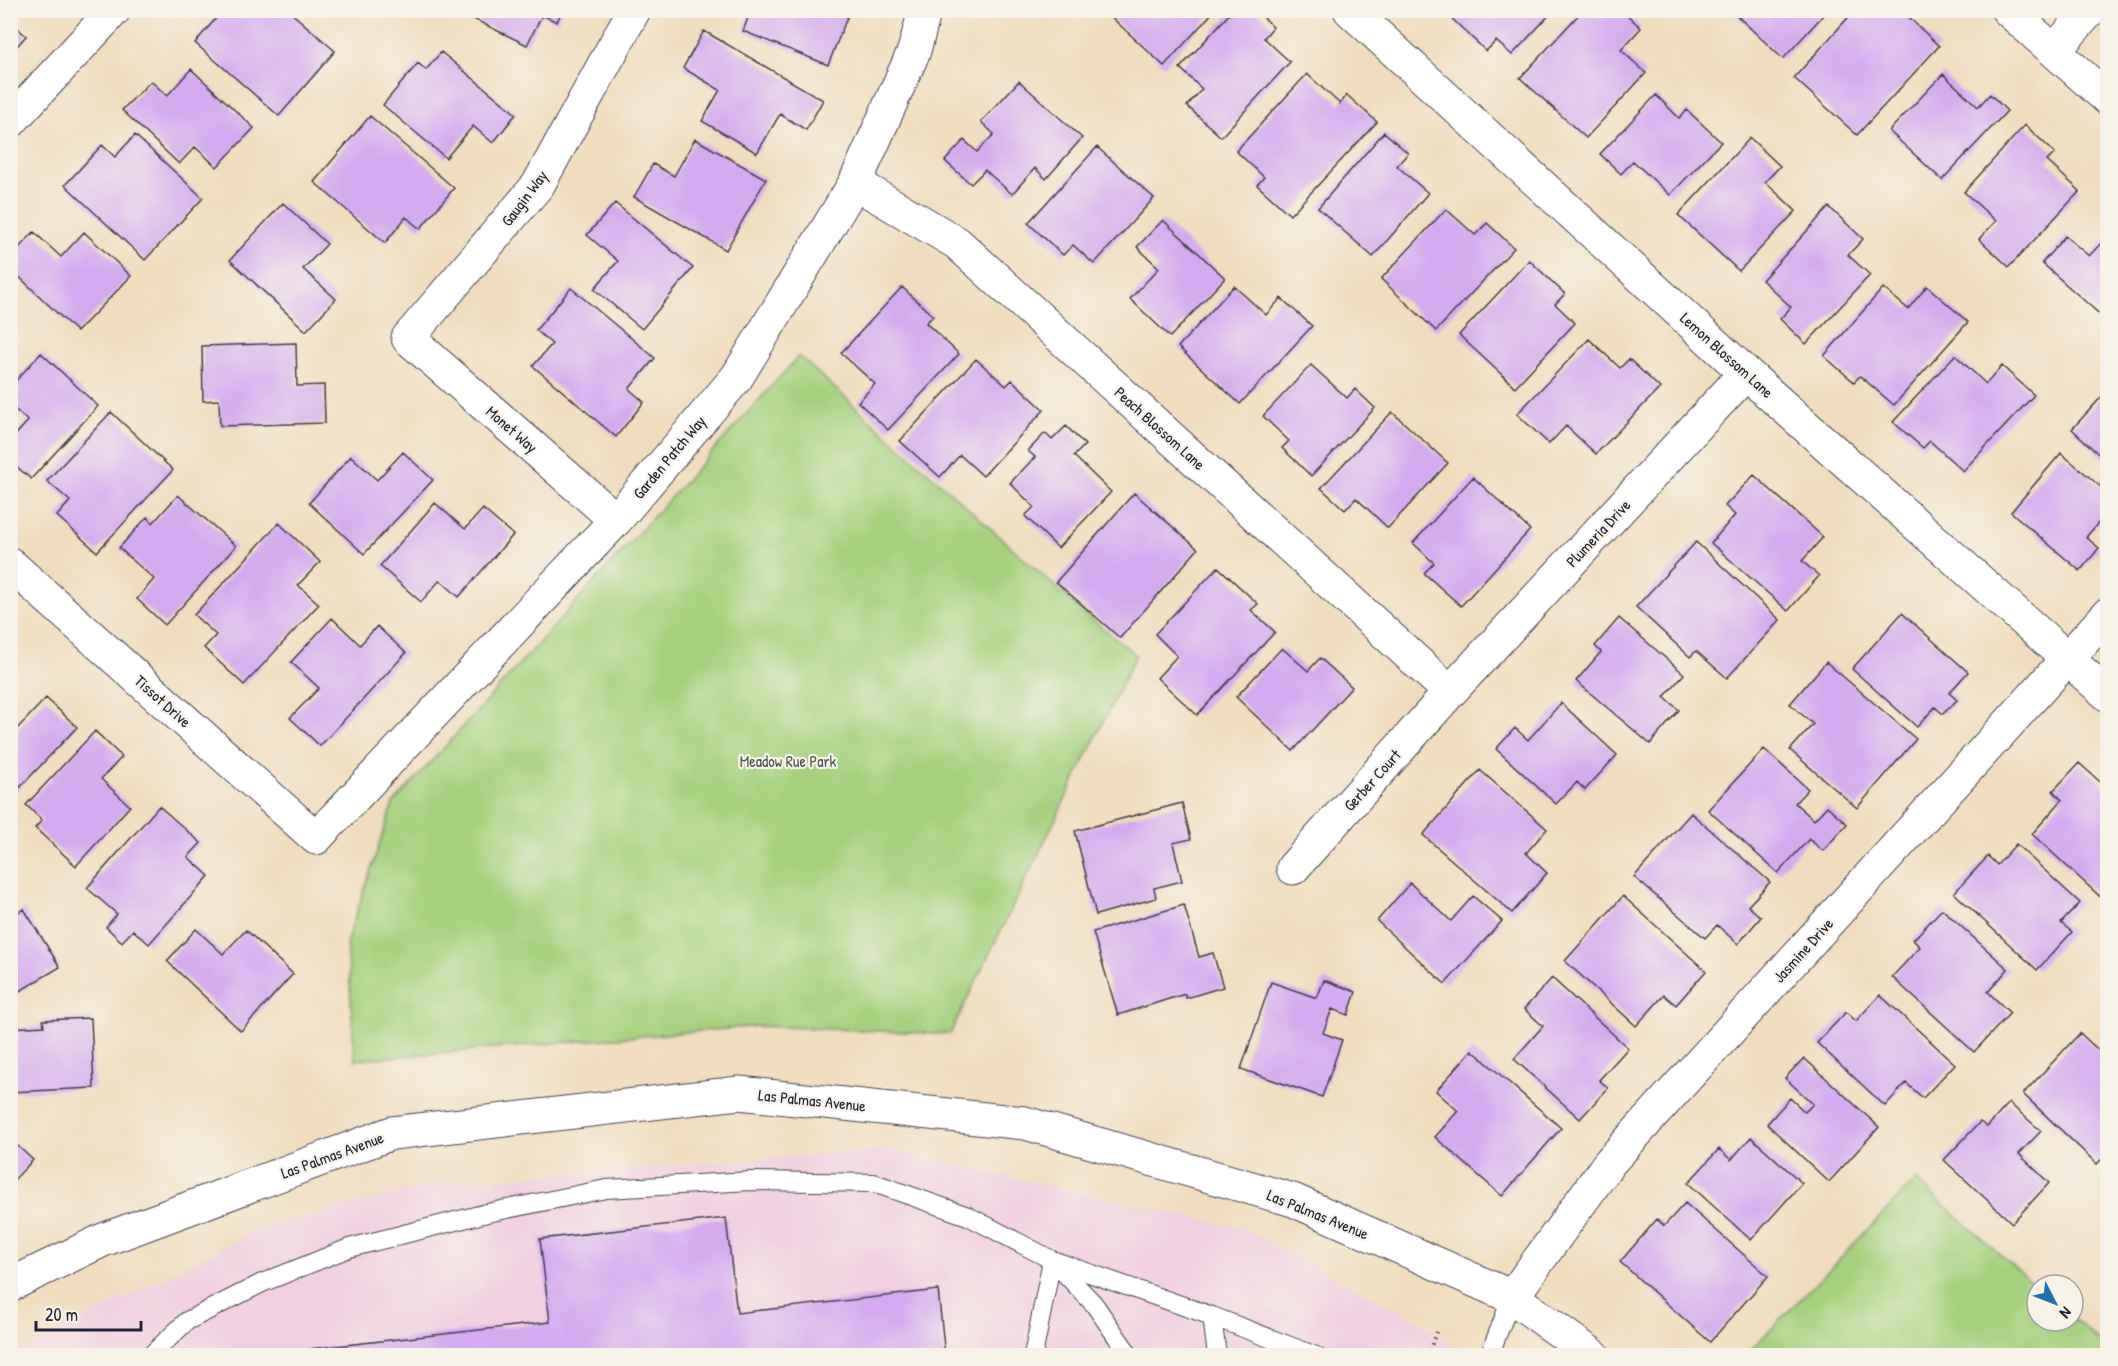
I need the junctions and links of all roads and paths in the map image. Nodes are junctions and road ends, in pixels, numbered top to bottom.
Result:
1 (114, 10) edge
2 (634, 10) edge
3 (925, 10) edge
4 (1350, 10) edge
5 (2008, 10) edge
6 (2090, 10) edge
7 (2054, 51) junction
8 (2108, 99) edge
9 (10, 122) edge
10 (855, 183) junction
11 (408, 338) joint
12 (1746, 373) junction
13 (616, 520) junction
14 (10, 564) edge
15 (2108, 614) edge
16 (2067, 658) junction
17 (1450, 693) junction
18 (2108, 695) edge
19 (316, 838) joint
20 (1293, 868) dead end
21 (1052, 1260) junction
22 (10, 1285) edge
23 (1512, 1297) junction
24 (1212, 1316) junction
25 (1437, 1329) dead end
26 (150, 1356) edge
27 (1033, 1356) edge
28 (1130, 1356) edge
29 (1216, 1356) edge
30 (1316, 1356) edge
31 (1428, 1356) edge
32 (1489, 1356) edge
33 (1594, 1356) edge

1 - 9 street
2 - 11 street, Gaugin Way
3 - 10 street, Garden Patch Way
4 - 12 street, Lemon Blossom Lane
5 - 7 street
6 - 7 street
7 - 8 street
10 - 13 street, Garden Patch Way
10 - 17 street, Peach Blossom Lane
11 - 13 street, Monet Way
12 - 16 street, Lemon Blossom Lane
12 - 17 street, Plumeria Drive
13 - 19 street, Garden Patch Way
14 - 19 street, Tissot Drive
15 - 16 street, Jasmine Drive
16 - 18 street, Lemon Blossom Lane
16 - 23 street, Jasmine Drive
17 - 20 street, Gerber Court
21 - 24 lane
21 - 26 lane
21 - 27 lane
21 - 28 lane
22 - 23 street, Las Palmas Avenue
23 - 32 lane
23 - 33 street, Las Palmas Avenue
24 - 29 lane
24 - 30 lane
25 - 31 path

